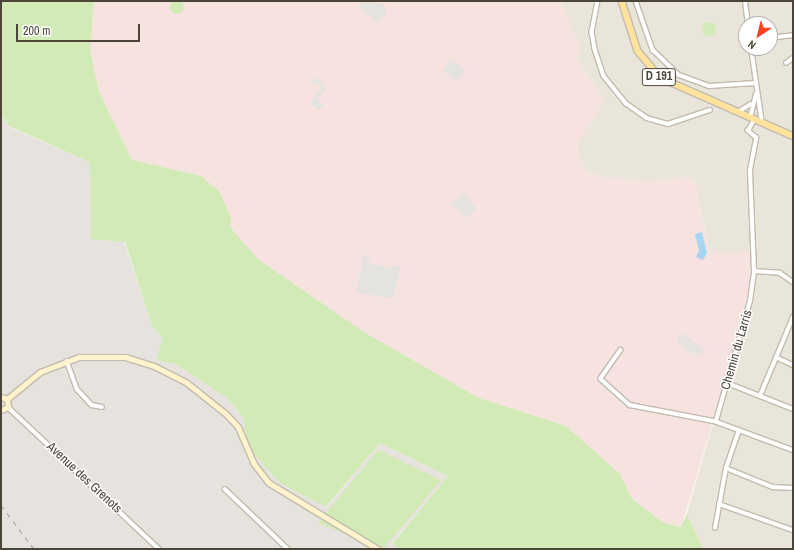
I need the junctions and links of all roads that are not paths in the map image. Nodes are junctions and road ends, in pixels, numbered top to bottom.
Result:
1 (598, 1) edge
2 (622, 1) edge
3 (636, 1) edge
4 (745, 1) edge
5 (747, 16) edge
6 (793, 35) edge
7 (778, 37) edge
8 (752, 56) edge
9 (793, 58) edge
10 (786, 63) dead end
11 (756, 83) junction
12 (757, 94) junction
13 (751, 104) junction
14 (710, 110) dead end
15 (737, 112) junction
16 (758, 113) junction
17 (752, 119) junction
18 (762, 124) junction
19 (793, 136) edge
20 (754, 271) junction
21 (793, 282) edge
22 (793, 317) edge
23 (621, 350) dead end
24 (776, 358) junction
25 (67, 360) junction
26 (793, 365) edge
27 (727, 383) junction
28 (760, 396) junction
29 (1, 397) edge
30 (7, 399) junction
31 (8, 407) junction
32 (102, 407) dead end
33 (793, 409) edge
34 (1, 410) edge
35 (716, 422) junction
36 (739, 431) junction
37 (793, 450) edge
38 (726, 468) junction
39 (793, 488) edge
40 (225, 489) dead end
41 (719, 504) junction
42 (715, 528) dead end
43 (793, 530) edge
44 (160, 549) edge
45 (288, 549) edge
46 (378, 549) edge

1 - 14 street
2 - 15 main road, D 191
3 - 11 street
4 - 5 street
6 - 7 street
8 - 11 street
9 - 10 street
11 - 12 street
12 - 13 street
12 - 16 street
13 - 15 street
13 - 17 street
15 - 17 main road, D 191
16 - 17 street
16 - 18 street
17 - 18 main road, D 191
17 - 20 street, Chemin du Larris
18 - 19 main road, D 191
20 - 21 street
20 - 27 street, Chemin du Larris
22 - 24 street
23 - 35 street
24 - 26 street
24 - 28 street
25 - 30 main road
25 - 32 street
25 - 46 main road
27 - 28 street
27 - 35 street, Chemin du Larris
28 - 33 street
29 - 30 main road
30 - 31 main road
31 - 34 main road
31 - 44 street, Avenue des Grenots
35 - 36 street
36 - 37 street
36 - 38 street
38 - 39 street
38 - 41 street
40 - 45 street
41 - 42 street
41 - 43 street

